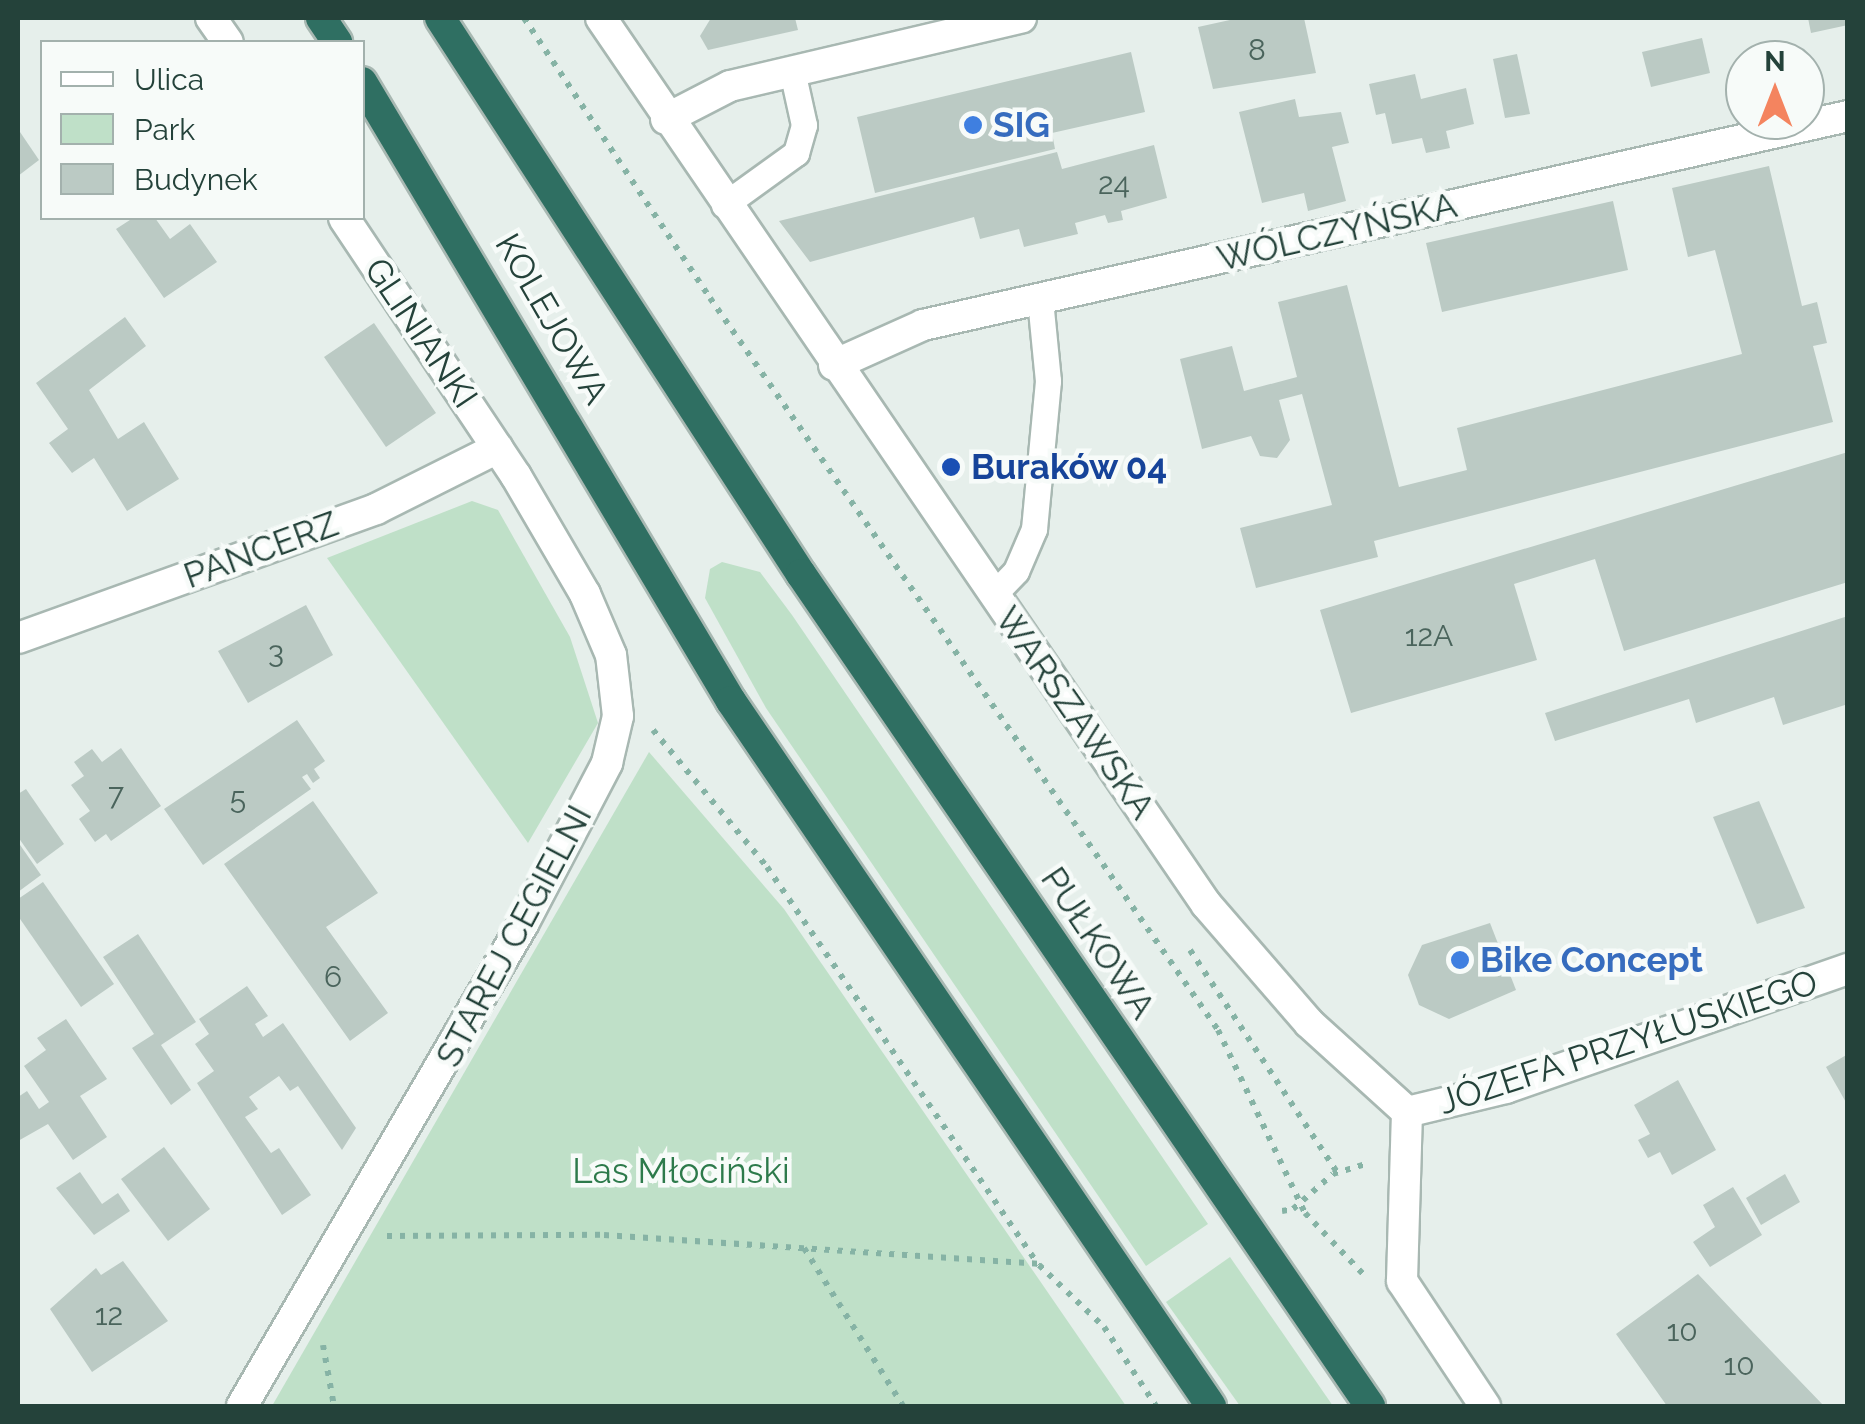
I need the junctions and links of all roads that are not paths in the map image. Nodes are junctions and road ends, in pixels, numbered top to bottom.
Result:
1 (211, 18) edge
2 (321, 18) edge
3 (440, 18) edge
4 (601, 18) edge
5 (1021, 18) edge
6 (227, 40) edge
7 (336, 40) edge
8 (792, 70) junction
9 (365, 87) edge
10 (1848, 116) edge
11 (666, 119) junction
12 (724, 205) junction
13 (345, 220) edge
14 (1040, 299) junction
15 (834, 365) junction
16 (498, 448) junction
17 (766, 520) joint
18 (993, 596) junction
19 (18, 638) edge
20 (1848, 970) edge
21 (1407, 1112) junction
22 (242, 1406) edge
23 (1211, 1406) edge
24 (1370, 1406) edge
25 (1485, 1406) edge

1 - 6 street
2 - 7 highway
3 - 17 highway, KOLEJOWA
4 - 11 street, WARSZAWSKA
5 - 8 street
8 - 11 street
8 - 12 lane
9 - 23 highway, KOLEJOWA
10 - 14 street, WÓLCZYŃSKA
11 - 12 street, WARSZAWSKA
12 - 15 street, WARSZAWSKA
13 - 16 street, GLINIANKI
14 - 15 street, WÓLCZYŃSKA
14 - 18 lane
15 - 18 street, WARSZAWSKA
16 - 19 street, PANCERZ
16 - 22 street, STAREJ CEGIELNI
17 - 24 highway, PUŁKOWA
18 - 21 street, WARSZAWSKA
20 - 21 street, JÓZEFA PRZYŁUSKIEGO
21 - 25 street

